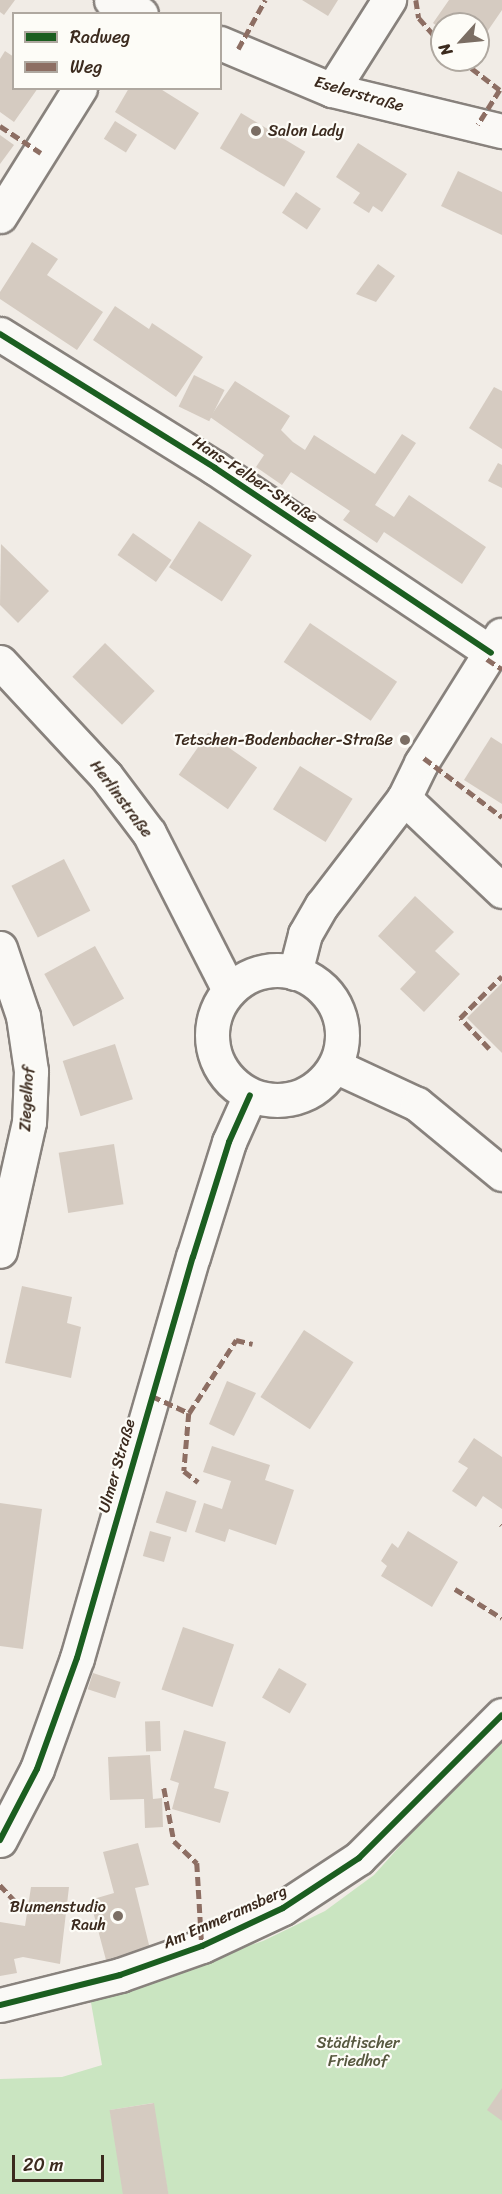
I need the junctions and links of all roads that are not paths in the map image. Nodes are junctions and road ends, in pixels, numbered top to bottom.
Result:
1 (389, 0) edge
2 (222, 44) edge
3 (79, 90) edge
4 (332, 90) junction
5 (502, 131) edge
6 (0, 216) edge
7 (0, 334) edge
8 (496, 644) edge
9 (0, 662) edge
10 (404, 798) junction
11 (502, 891) edge
12 (0, 948) edge
13 (295, 973) junction
14 (229, 990) junction
15 (334, 1066) junction
16 (250, 1095) junction
17 (502, 1174) edge
18 (0, 1251) edge
19 (502, 1715) edge
20 (0, 1840) edge
21 (0, 2005) edge

1 - 4 street
2 - 4 street, Eselerstraße
3 - 6 street
4 - 5 street, Eselerstraße
7 - 8 street, Hans-Felber-Straße
8 - 10 street
9 - 14 street, Herlinstraße
10 - 11 street
10 - 13 street
12 - 18 street, Ziegelhof
13 - 14 street
13 - 15 street
14 - 16 street
15 - 16 street
15 - 17 street
16 - 20 street, Ulmer Straße
19 - 21 street, Am Emmeramsberg

